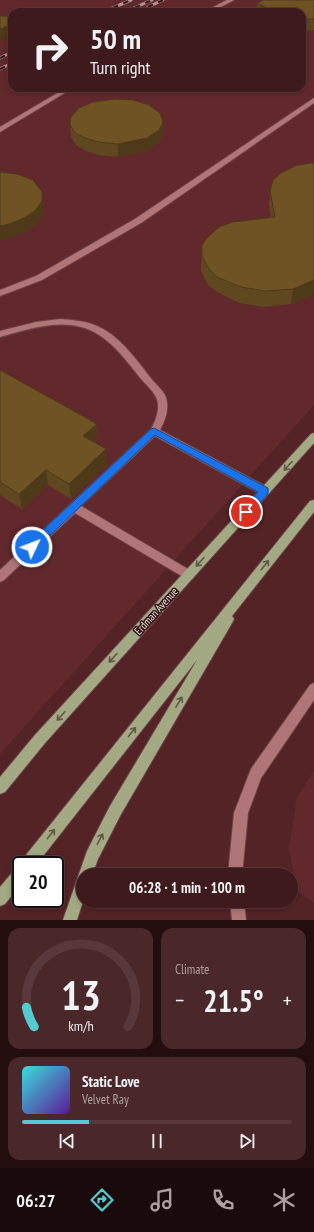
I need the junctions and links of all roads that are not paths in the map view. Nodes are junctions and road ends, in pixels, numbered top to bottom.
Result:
1 (231, 0) edge
2 (215, 8) edge
3 (63, 92) edge
4 (314, 100) edge
5 (0, 130) edge
6 (0, 293) edge
7 (0, 334) edge
8 (154, 431) junction
9 (314, 437) edge
10 (265, 491) junction
11 (314, 504) edge
12 (74, 507) junction
13 (189, 574) junction
14 (0, 578) edge
15 (248, 585) junction
16 (314, 689) edge
17 (0, 787) edge
18 (34, 856) edge
19 (88, 868) edge
20 (237, 868) edge
21 (12, 884) edge
22 (0, 899) edge
23 (76, 902) edge
24 (238, 908) edge
25 (70, 920) edge
26 (239, 920) edge

1 - 2 street
3 - 5 street
4 - 6 street
7 - 8 street
8 - 10 street
8 - 12 street
9 -> 10 main road, Erdman Avenue
10 -> 13 main road, Erdman Avenue
15 -> 11 main road
12 - 13 street
12 - 14 street
13 -> 17 main road, Erdman Avenue
18 -> 15 main road
19 -> 15 main road
16 - 20 street
21 - 22 main road
23 - 25 main road
24 - 26 street

